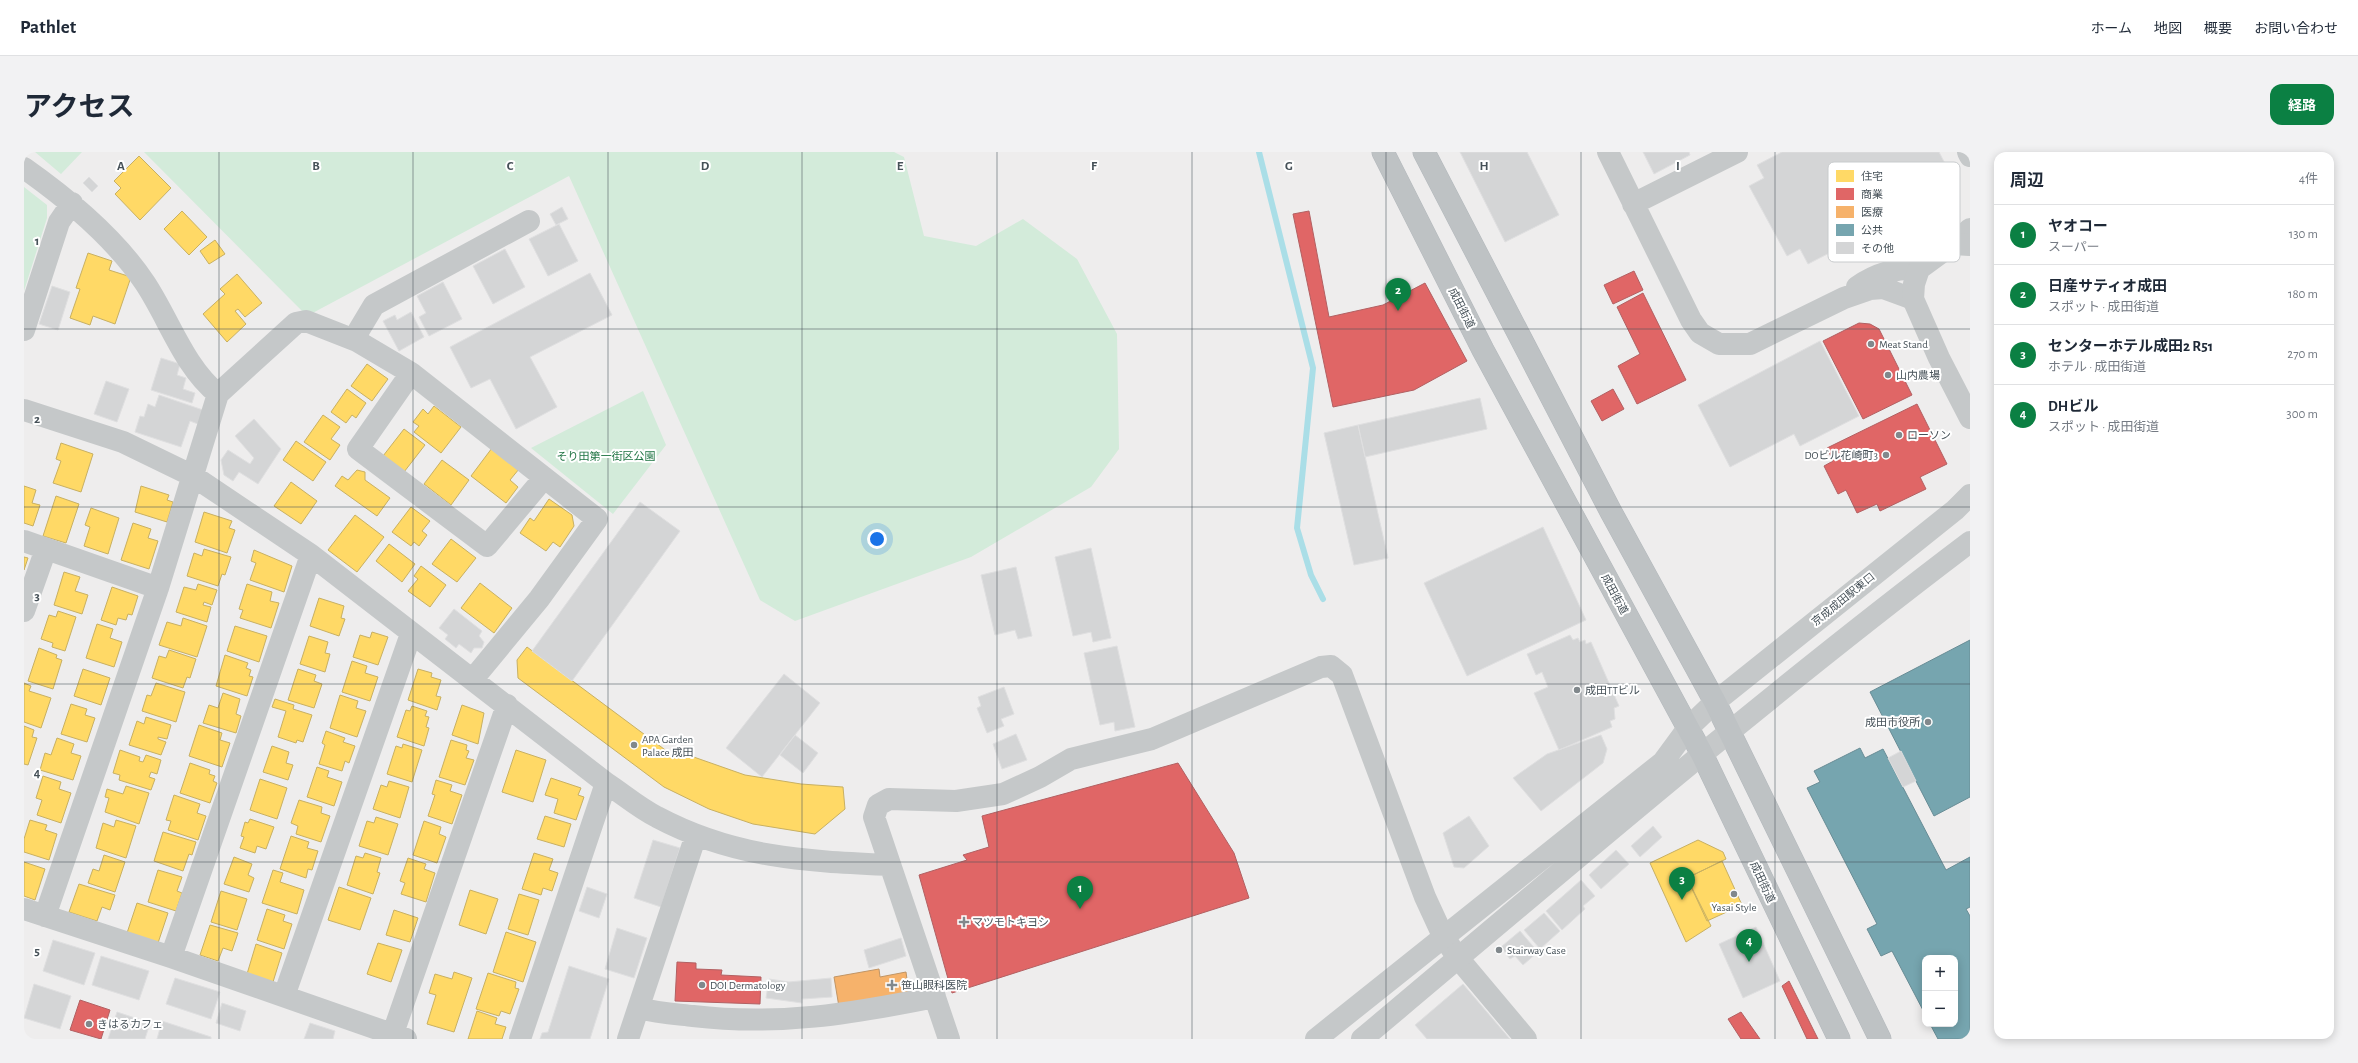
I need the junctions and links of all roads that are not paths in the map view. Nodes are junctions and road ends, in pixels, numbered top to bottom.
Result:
1 (1383, 152) edge
2 (1424, 152) edge
3 (1608, 152) edge
4 (1737, 152) edge
5 (1968, 152) edge
6 (1970, 156) edge
7 (24, 168) edge
8 (72, 203) junction
9 (1633, 204) junction
10 (529, 221) dead end
11 (1970, 229) edge
12 (1961, 245) edge
13 (1931, 262) edge
14 (1919, 269) junction
15 (1844, 298) junction
16 (1913, 299) junction
17 (24, 330) edge
18 (357, 341) junction
19 (411, 373) junction
20 (218, 394) junction
21 (24, 410) edge
22 (1970, 418) edge
23 (193, 476) junction
24 (544, 478) junction
25 (1970, 495) edge
26 (24, 541) edge
27 (1970, 542) edge
28 (46, 549) junction
29 (311, 555) junction
30 (158, 588) junction
31 (24, 611) edge
32 (410, 634) junction
33 (473, 679) junction
34 (1715, 702) junction
35 (507, 705) junction
36 (1688, 728) junction
37 (1729, 732) junction
38 (1702, 754) junction
39 (606, 783) junction
40 (696, 835) junction
41 (889, 865) junction
42 (24, 909) edge
43 (45, 916) junction
44 (1443, 936) junction
45 (171, 957) junction
46 (1458, 958) junction
47 (284, 996) junction
48 (934, 997) junction
49 (639, 1008) junction
50 (397, 1038) edge
51 (520, 1039) edge
52 (628, 1039) edge
53 (949, 1039) edge
54 (1316, 1039) edge
55 (1362, 1039) edge
56 (1526, 1039) edge
57 (1840, 1039) edge
58 (1880, 1039) edge

1 - 36 highway, 成田街道
2 - 34 highway
3 - 9 street
4 - 9 street
5 - 6 street
7 - 8 street
8 - 17 street
8 - 20 street
9 - 15 street
10 - 18 street
11 - 12 street
13 - 14 street
14 - 15 street
14 - 16 street
15 - 16 street
16 - 22 street
18 - 19 street
18 - 20 street
19 - 24 street
19 - 24 street
20 - 23 street
21 - 23 street
23 - 29 street
23 - 30 street
24 - 33 street
25 - 34 street, 京成成田駅東口
26 - 28 street
27 - 37 street
28 - 30 street
28 - 31 street
29 - 32 street
29 - 45 street
30 - 43 street
32 - 33 street
32 - 47 street
33 - 35 street
34 - 36 street, 京成成田駅東口
34 - 37 highway
35 - 39 street
35 - 50 street
36 - 38 highway, 成田街道
36 - 44 street, 京成成田駅東口
37 - 38 street
37 - 58 highway
38 - 46 street
38 - 57 highway, 成田街道
39 - 40 street
39 - 51 street
40 - 41 street
40 - 49 street
41 - 44 street
41 - 48 street
42 - 43 street
43 - 45 street
44 - 46 street
44 - 54 street, 京成成田駅東口
45 - 47 street
46 - 55 street
46 - 56 street
47 - 50 street
48 - 49 street
48 - 53 street
49 - 52 street

